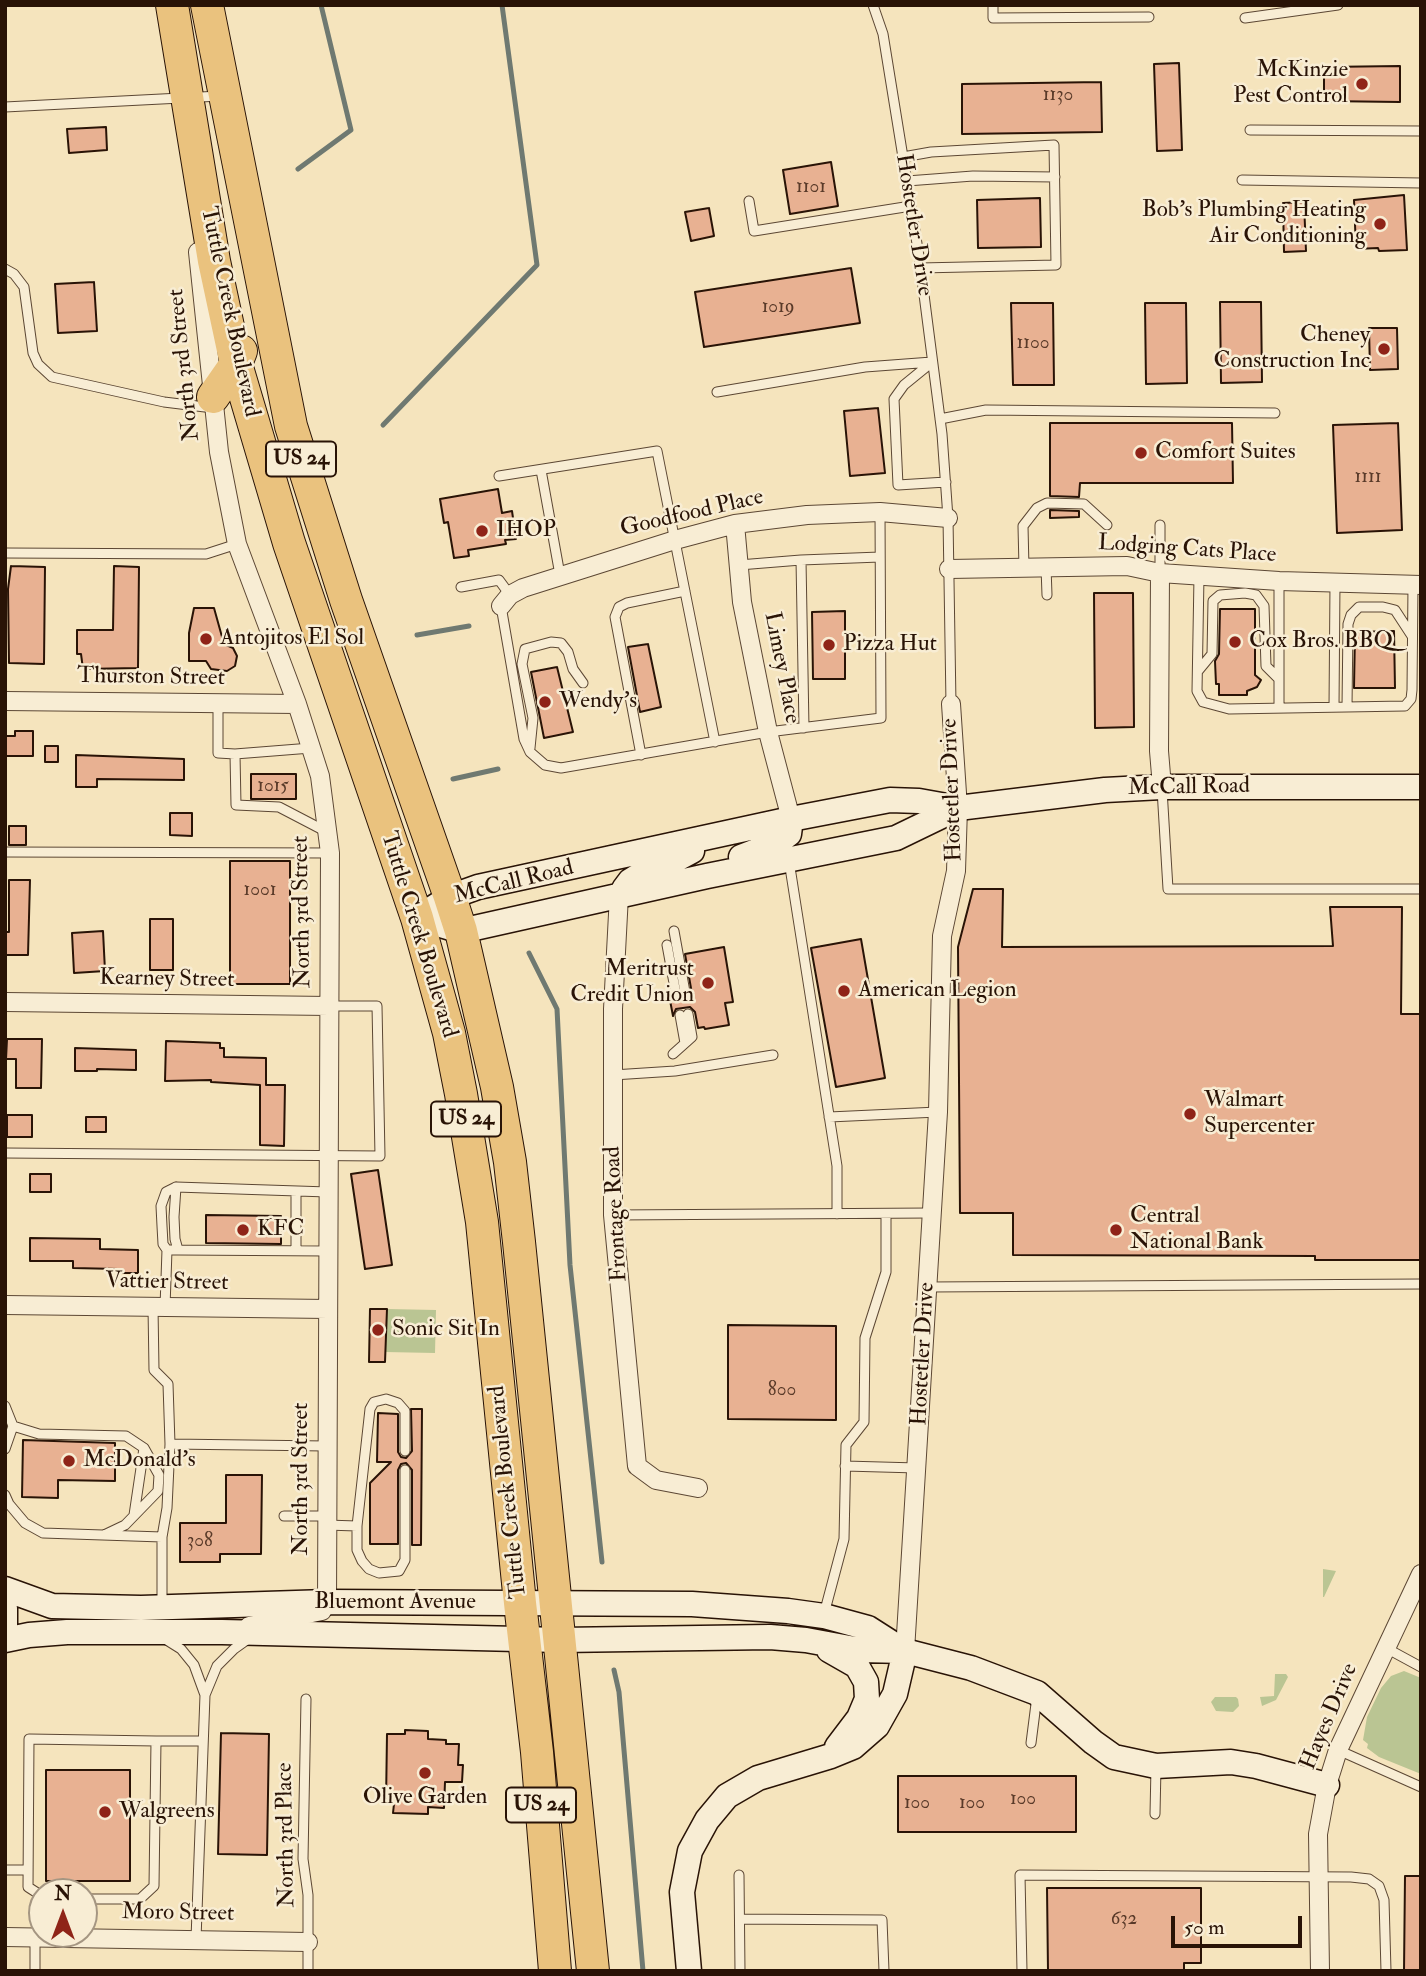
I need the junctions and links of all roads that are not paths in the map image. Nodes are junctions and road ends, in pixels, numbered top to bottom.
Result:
1 (172, 5) edge
2 (873, 5) edge
3 (993, 5) edge
4 (1338, 5) edge
5 (208, 6) edge
6 (1149, 17) dead end
7 (1245, 18) dead end
8 (187, 96) junction
9 (225, 96) junction
10 (5, 107) edge
11 (191, 128) junction
12 (1250, 130) dead end
13 (1421, 131) edge
14 (903, 157) junction
15 (1055, 177) junction
16 (1242, 180) dead end
17 (906, 181) junction
18 (1421, 183) edge
19 (749, 201) dead end
20 (911, 206) junction
21 (250, 216) junction
22 (920, 268) junction
23 (5, 269) edge
24 (932, 362) junction
25 (236, 364) junction
26 (716, 392) dead end
27 (213, 403) junction
28 (1275, 413) dead end
29 (940, 419) junction
30 (541, 470) junction
31 (499, 476) dead end
32 (946, 482) junction
33 (880, 512) junction
34 (948, 518) junction
35 (735, 524) junction
36 (1107, 525) dead end
37 (1160, 525) dead end
38 (675, 540) junction
39 (237, 544) junction
40 (5, 553) edge
41 (880, 557) junction
42 (801, 560) junction
43 (739, 565) junction
44 (1046, 567) junction
45 (1024, 568) junction
46 (949, 569) junction
47 (1160, 573) junction
48 (560, 575) junction
49 (1199, 576) junction
50 (1279, 581) junction
51 (1335, 583) junction
52 (1417, 585) edge
53 (461, 587) dead end
54 (685, 591) junction
55 (1047, 595) dead end
56 (506, 600) junction
57 (1413, 638) junction
58 (1198, 671) junction
59 (1279, 679) junction
60 (583, 683) dead end
61 (5, 701) edge
62 (218, 703) junction
63 (297, 704) junction
64 (951, 704) joint
65 (1334, 707) junction
66 (1348, 707) junction
67 (1279, 708) junction
68 (804, 728) junction
69 (768, 733) junction
70 (715, 742) junction
71 (311, 748) junction
72 (530, 752) junction
73 (235, 754) junction
74 (641, 755) junction
75 (1162, 787) junction
76 (1421, 787) edge
77 (958, 808) junction
78 (791, 819) junction
79 (327, 832) junction
80 (716, 837) junction
81 (5, 852) edge
82 (330, 853) junction
83 (789, 859) junction
84 (707, 876) junction
85 (1421, 889) edge
86 (619, 895) junction
87 (450, 897) junction
88 (417, 918) junction
89 (674, 931) dead end
90 (461, 932) junction
91 (667, 945) dead end
92 (5, 1002) edge
93 (329, 1006) junction
94 (684, 1014) dead end
95 (673, 1054) dead end
96 (773, 1055) dead end
97 (613, 1075) junction
98 (938, 1112) junction
99 (830, 1117) junction
100 (5, 1153) edge
101 (328, 1156) junction
102 (176, 1187) junction
103 (296, 1191) junction
104 (328, 1192) junction
105 (931, 1213) junction
106 (837, 1214) junction
107 (886, 1214) junction
108 (613, 1215) junction
109 (167, 1250) junction
110 (178, 1250) junction
111 (296, 1251) junction
112 (328, 1251) junction
113 (1421, 1284) edge
114 (929, 1287) junction
115 (5, 1305) edge
116 (159, 1307) junction
117 (328, 1309) junction
118 (5, 1405) edge
119 (13, 1426) junction
120 (170, 1444) junction
121 (326, 1446) junction
122 (144, 1448) junction
123 (5, 1449) edge
124 (405, 1451) dead end
125 (845, 1466) junction
126 (917, 1468) junction
127 (405, 1470) dead end
128 (698, 1489) dead end
129 (5, 1495) edge
130 (134, 1515) junction
131 (284, 1516) dead end
132 (326, 1520) junction
133 (357, 1526) junction
134 (104, 1535) junction
135 (162, 1537) junction
136 (1421, 1574) edge
137 (5, 1589) edge
138 (327, 1602) junction
139 (520, 1603) junction
140 (556, 1604) junction
141 (162, 1607) junction
142 (5, 1609) edge
143 (824, 1615) junction
144 (5, 1630) edge
145 (155, 1632) junction
146 (222, 1632) junction
147 (259, 1632) junction
148 (524, 1639) junction
149 (5, 1640) edge
150 (560, 1640) junction
151 (806, 1640) junction
152 (1386, 1648) junction
153 (905, 1651) junction
154 (1421, 1667) edge
155 (1037, 1693) junction
156 (205, 1695) junction
157 (306, 1699) dead end
158 (156, 1741) junction
159 (203, 1741) junction
160 (1031, 1743) dead end
161 (1338, 1750) junction
162 (831, 1756) junction
163 (1156, 1766) junction
164 (1327, 1785) junction
165 (1421, 1787) edge
166 (1156, 1814) dead end
167 (5, 1870) edge
168 (27, 1870) junction
169 (739, 1875) dead end
170 (1319, 1877) junction
171 (28, 1887) edge
172 (98, 1899) edge
173 (740, 1919) junction
174 (5, 1937) edge
175 (28, 1937) edge
176 (98, 1938) edge
177 (196, 1939) junction
178 (308, 1942) junction
179 (36, 1948) edge
180 (35, 1971) edge
181 (308, 1971) edge
182 (555, 1971) edge
183 (593, 1971) edge
184 (689, 1971) edge
185 (740, 1971) edge
186 (884, 1971) edge
187 (1022, 1971) edge
188 (1320, 1971) edge
189 (1386, 1971) edge

1 - 8 highway, Tuttle Creek Boulevard / US 24
2 - 14 lane, Hostetler Drive
3 - 6 lane
4 - 7 lane
5 - 9 highway, Tuttle Creek Boulevard / US 24
8 - 9 lane
8 - 10 lane
8 - 11 highway, Tuttle Creek Boulevard / US 24
9 - 21 highway, Tuttle Creek Boulevard / US 24
11 - 25 highway, Tuttle Creek Boulevard / US 24
11 - 27 street, North 3rd Street
12 - 13 lane
14 - 15 lane
14 - 17 lane, Hostetler Drive
15 - 17 lane
15 - 22 lane
16 - 18 lane
17 - 20 lane, Hostetler Drive
19 - 20 lane
20 - 22 lane, Hostetler Drive
21 - 25 highway
21 - 87 highway, Tuttle Creek Boulevard / US 24
22 - 24 lane, Hostetler Drive
23 - 27 lane
24 - 26 lane
24 - 29 lane, Hostetler Drive
24 - 32 lane
25 - 27 highway
25 - 88 highway, Tuttle Creek Boulevard / US 24
27 - 39 street, North 3rd Street
28 - 29 lane
29 - 32 lane, Hostetler Drive
30 - 31 lane
30 - 38 lane
30 - 48 lane
32 - 34 lane, Hostetler Drive
33 - 34 street, Goodfood Place
33 - 35 street, Goodfood Place
33 - 41 lane
34 - 46 lane, Hostetler Drive
35 - 38 street, Goodfood Place
35 - 43 street, Limey Place
36 - 45 lane
37 - 47 lane
38 - 48 street, Goodfood Place
38 - 54 lane
39 - 40 lane
39 - 63 street, North 3rd Street
41 - 42 lane
41 - 68 lane
42 - 43 lane
42 - 68 lane
43 - 69 street, Limey Place
44 - 45 street, Lodging Cats Place
44 - 47 street, Lodging Cats Place
44 - 55 lane
45 - 46 street, Lodging Cats Place
46 - 64 lane, Hostetler Drive
47 - 49 street, Lodging Cats Place
47 - 75 street
48 - 56 street, Goodfood Place
49 - 50 street, Lodging Cats Place
49 - 58 lane
50 - 51 street, Lodging Cats Place
50 - 59 lane
51 - 52 street, Lodging Cats Place
51 - 65 lane
52 - 57 lane
53 - 56 lane
54 - 70 lane
54 - 74 lane
56 - 72 lane
57 - 66 lane
57 - 66 lane
58 - 59 lane
58 - 67 lane
59 - 67 lane
60 - 72 lane
61 - 62 street, Thurston Street
62 - 63 street, Thurston Street
62 - 73 lane
63 - 71 street, North 3rd Street
64 - 77 street, Hostetler Drive
65 - 66 lane
65 - 67 lane
68 - 69 lane
69 - 70 lane
69 - 78 street, Limey Place
70 - 74 lane
71 - 73 lane
71 - 79 street, North 3rd Street
72 - 74 lane
73 - 79 lane
75 - 76 main road, McCall Road
75 - 77 main road, McCall Road
75 - 85 lane
77 - 78 main road, McCall Road
77 - 83 main road, McCall Road
77 - 98 street, Hostetler Drive
78 - 80 main road, McCall Road
78 - 84 main road
79 - 82 street, North 3rd Street
80 - 86 main road
80 - 87 main road, McCall Road
81 - 82 lane
82 - 93 street, North 3rd Street
83 - 84 main road, McCall Road
83 - 99 lane
84 - 86 main road, McCall Road
86 - 90 main road, McCall Road
86 - 97 street, Frontage Road
87 - 88 main road, McCall Road
87 - 90 highway, Tuttle Creek Boulevard / US 24
88 - 90 main road, McCall Road
88 - 139 highway, Tuttle Creek Boulevard / US 24
89 - 91 lane
90 - 140 highway, Tuttle Creek Boulevard / US 24
92 - 93 street, Kearney Street
93 - 101 street, North 3rd Street
93 - 101 lane
94 - 95 lane
96 - 97 lane
97 - 108 street, Frontage Road
98 - 99 lane
98 - 105 street, Hostetler Drive
99 - 106 lane
100 - 101 lane
101 - 104 street, North 3rd Street
102 - 103 lane
102 - 109 lane
102 - 110 lane
103 - 104 lane
103 - 111 lane
104 - 112 street, North 3rd Street
105 - 107 lane
105 - 114 street, Hostetler Drive
106 - 107 lane
106 - 108 lane
107 - 125 lane
108 - 128 street, Frontage Road
109 - 110 lane
109 - 116 lane
110 - 111 lane
111 - 112 lane
112 - 117 street, North 3rd Street
113 - 114 lane
114 - 126 street, Hostetler Drive
115 - 116 street, Vattier Street
116 - 117 street, Vattier Street
116 - 120 lane
117 - 121 street, North 3rd Street
118 - 119 lane
119 - 122 lane
119 - 123 lane
120 - 121 lane
120 - 135 lane
121 - 132 street, North 3rd Street
122 - 130 lane
122 - 130 lane
124 - 133 lane
125 - 126 lane
125 - 143 lane
126 - 153 street, Hostetler Drive
127 - 133 lane
129 - 134 lane
130 - 134 lane
131 - 132 lane
132 - 133 lane
132 - 138 street, North 3rd Street
134 - 135 lane
135 - 141 lane
136 - 152 street, Hayes Drive
137 - 141 main road, Bluemont Avenue
138 - 139 main road, Bluemont Avenue
138 - 141 main road, Bluemont Avenue
138 - 146 street
139 - 140 main road, Bluemont Avenue
139 - 148 highway, Tuttle Creek Boulevard / US 24
140 - 143 main road, Bluemont Avenue
140 - 150 highway, Tuttle Creek Boulevard / US 24
142 - 144 main road
143 - 153 main road, Bluemont Avenue
145 - 146 main road, Bluemont Avenue
145 - 149 main road, Bluemont Avenue
145 - 156 lane
146 - 147 main road, Bluemont Avenue
147 - 148 main road, Bluemont Avenue
147 - 156 lane
148 - 150 main road, Bluemont Avenue
148 - 182 highway, Tuttle Creek Boulevard / US 24
150 - 151 main road, Bluemont Avenue
150 - 183 highway, Tuttle Creek Boulevard / US 24
151 - 153 main road, Bluemont Avenue
151 - 162 main road
152 - 154 lane
152 - 161 street, Hayes Drive
153 - 155 main road, Bluemont Avenue
153 - 162 main road, Hostetler Drive
155 - 160 lane
155 - 163 main road, Bluemont Avenue
156 - 159 lane
157 - 178 lane, North 3rd Place
158 - 159 lane
158 - 168 lane
158 - 172 lane
159 - 177 lane
161 - 164 street, Hayes Drive
161 - 165 lane
162 - 184 main road
163 - 164 main road, Bluemont Avenue
163 - 166 lane
164 - 170 street, Hayes Drive
167 - 168 lane
168 - 171 lane
169 - 173 lane
170 - 187 lane
170 - 188 street, Hayes Drive
170 - 189 lane
173 - 185 lane
173 - 186 lane
174 - 175 street, Moro Street
176 - 177 street, Moro Street
177 - 178 street, Moro Street
178 - 181 lane, North 3rd Place
179 - 180 lane

